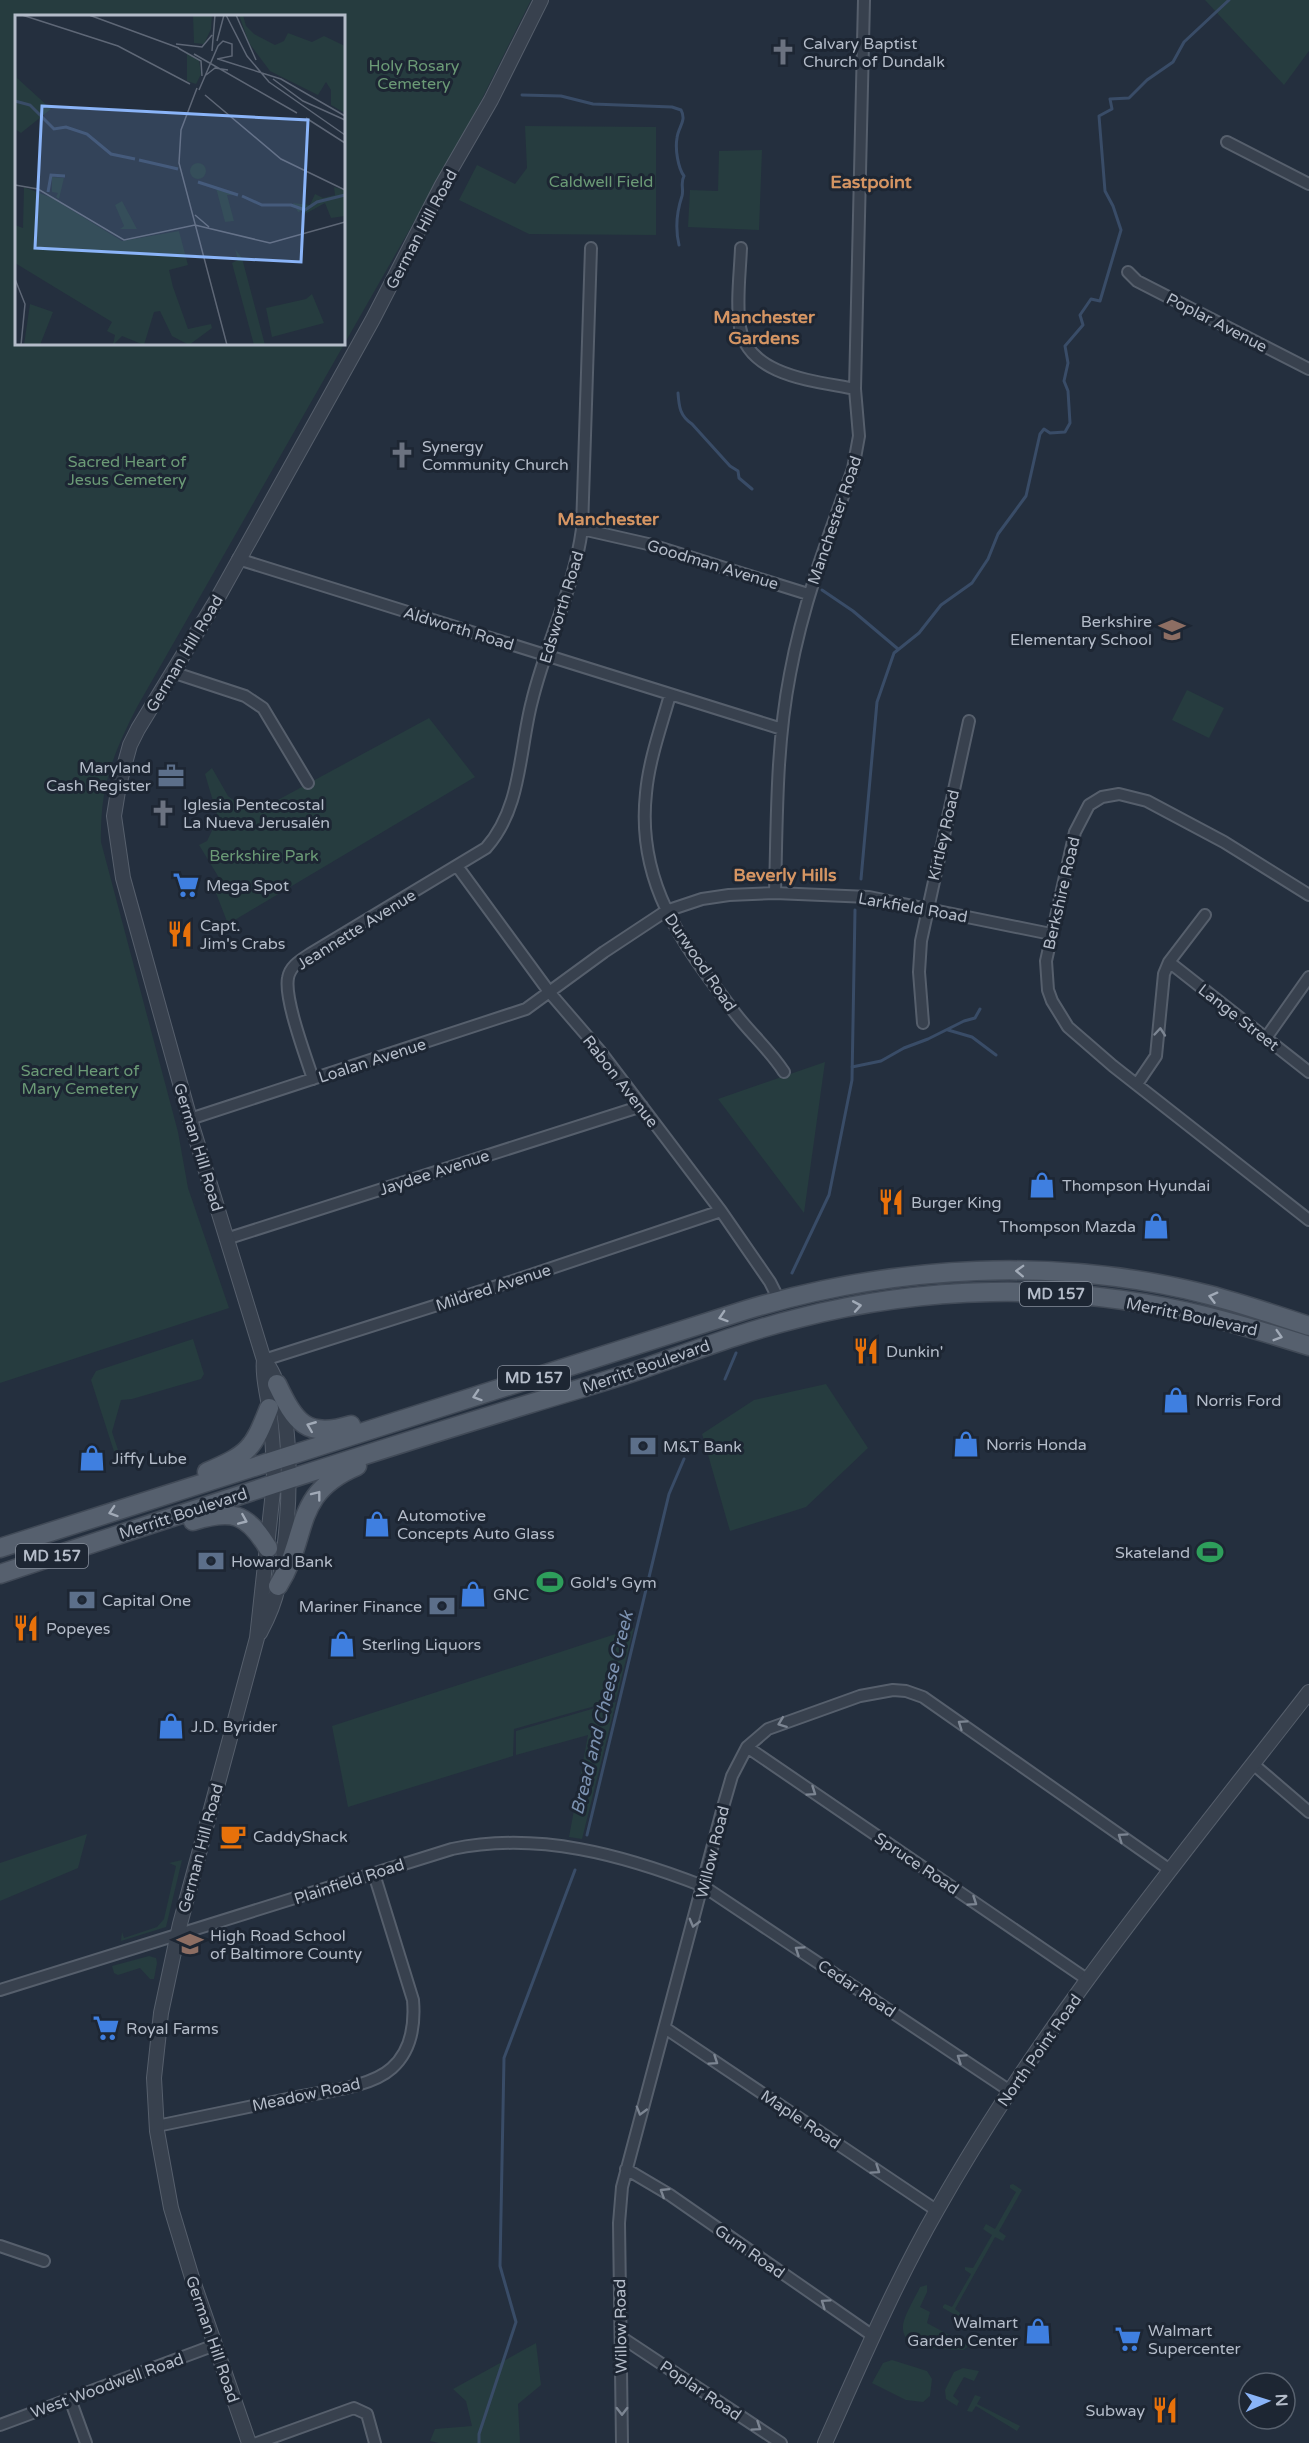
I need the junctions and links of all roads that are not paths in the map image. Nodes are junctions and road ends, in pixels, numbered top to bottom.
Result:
1 (541, 0) edge
2 (864, 0) edge
3 (1227, 142) dead end
4 (1309, 184) edge
5 (591, 248) dead end
6 (741, 248) dead end
7 (1128, 272) dead end
8 (1309, 369) edge
9 (855, 388) junction
10 (582, 529) junction
11 (238, 559) junction
12 (808, 594) junction
13 (546, 656) junction
14 (172, 672) junction
15 (669, 695) junction
16 (969, 721) dead end
17 (782, 729) junction
18 (308, 783) dead end
19 (457, 866) junction
20 (775, 893) junction
21 (1309, 895) edge
22 (927, 908) junction
23 (666, 911) junction
24 (1205, 915) dead end
25 (1051, 934) junction
26 (1169, 962) junction
27 (1309, 977) edge
28 (550, 993) junction
29 (923, 1023) dead end
30 (1266, 1038) junction
31 (784, 1072) dead end
32 (1309, 1072) edge
33 (313, 1079) junction
34 (1137, 1084) junction
35 (642, 1106) junction
36 (190, 1119) junction
37 (722, 1211) junction
38 (1309, 1220) edge
39 (226, 1239) junction
40 (853, 1283) junction
41 (779, 1300) junction
42 (785, 1322) junction
43 (1309, 1326) edge
44 (730, 1337) junction
45 (1309, 1346) edge
46 (264, 1360) junction
47 (277, 1384) junction
48 (269, 1408) junction
49 (425, 1413) junction
50 (376, 1452) junction
51 (281, 1458) junction
52 (282, 1480) junction
53 (149, 1500) junction
54 (103, 1539) junction
55 (0, 1548) edge
56 (268, 1548) junction
57 (0, 1574) edge
58 (278, 1587) junction
59 (257, 1638) junction
60 (1309, 1692) edge
61 (747, 1747) junction
62 (1253, 1764) junction
63 (1309, 1812) edge
64 (1170, 1870) junction
65 (374, 1874) junction
66 (704, 1886) junction
67 (177, 1936) junction
68 (1088, 1980) junction
69 (0, 1990) edge
70 (665, 2028) junction
71 (1010, 2091) junction
72 (156, 2126) junction
73 (626, 2169) junction
74 (936, 2210) junction
75 (0, 2247) edge
76 (44, 2261) dead end
77 (873, 2336) junction
78 (621, 2337) junction
79 (215, 2345) junction
80 (70, 2399) junction
81 (0, 2425) edge
82 (86, 2443) edge
83 (249, 2443) edge
84 (257, 2443) edge
85 (375, 2443) edge
86 (622, 2443) edge
87 (781, 2443) edge
88 (825, 2443) edge

1 - 11 street, German Hill Road
2 - 9 street, Manchester Road
3 - 4 street
5 - 10 street, Edsworth Road
6 - 9 street
7 - 8 street, Poplar Avenue
9 - 12 street, Manchester Road
10 - 12 street, Goodman Avenue
10 - 13 street, Edsworth Road
11 - 13 street, Aldworth Road
11 - 14 street, German Hill Road
12 - 17 street, Manchester Road
13 - 15 street, Aldworth Road
13 - 19 street, Edsworth Road
14 - 18 street
14 - 36 street, German Hill Road
15 - 17 street, Aldworth Road
15 - 23 street, Durwood Road
16 - 22 street, Kirtley Road
17 - 20 street, Manchester Road
19 - 28 street, Rabon Avenue
19 - 33 street, Jeannette Avenue
20 - 22 street, Larkfield Road
20 - 23 street, Larkfield Road
21 - 25 street, Berkshire Road
22 - 25 street, Larkfield Road
22 - 29 street, Kirtley Road
23 - 28 street, Larkfield Road
23 - 31 street, Durwood Road
24 - 26 street
25 - 34 street, Berkshire Road
26 - 30 street, Lange Street
34 -> 26 street
27 - 30 street
28 - 33 street, Loalan Avenue
28 - 35 street, Rabon Avenue
30 - 32 street, Lange Street
33 - 36 street, Loalan Avenue
34 - 38 street, Berkshire Road
35 - 37 street, Rabon Avenue
35 - 39 street, Jaydee Avenue
36 - 39 street, German Hill Road
37 - 41 street, Rabon Avenue
37 - 46 street, Mildred Avenue
39 - 46 street, German Hill Road
40 - 41 main road, Merritt Boulevard / MD 157
40 - 42 main road
43 -> 40 main road, Merritt Boulevard / MD 157
41 - 44 main road
41 -> 49 main road, Merritt Boulevard / MD 157
42 - 44 main road, Merritt Boulevard / MD 157
42 -> 45 main road, Merritt Boulevard / MD 157
44 - 50 main road, Merritt Boulevard / MD 157
46 - 47 street, German Hill Road
46 - 48 street, German Hill Road
49 -> 47 main road
47 - 51 street, German Hill Road
48 - 51 street, German Hill Road
48 - 53 main road
49 - 51 main road, Merritt Boulevard / MD 157
50 - 52 main road, Merritt Boulevard / MD 157
58 -> 50 main road
51 - 52 street, German Hill Road
51 - 53 main road, Merritt Boulevard / MD 157
52 - 54 main road, Merritt Boulevard / MD 157
52 - 56 street, German Hill Road
52 - 58 street, German Hill Road
53 -> 55 main road, Merritt Boulevard / MD 157
54 -> 56 main road
54 - 57 main road, Merritt Boulevard / MD 157
56 - 59 street, German Hill Road
58 - 59 street, German Hill Road
59 - 67 street, German Hill Road
60 - 62 street, North Point Road
64 -> 61 street, Willow Road
61 - 66 street, Willow Road
61 -> 68 street, Spruce Road
62 - 63 street
62 - 64 street, North Point Road
64 - 68 street, North Point Road
65 - 66 street, Plainfield Road
65 - 67 street, Plainfield Road
65 - 72 street, Meadow Road
66 -> 70 street, Willow Road
71 -> 66 street, Cedar Road
67 - 69 street, Plainfield Road
67 - 72 street, German Hill Road
68 - 71 street, North Point Road
70 -> 73 street, Willow Road
70 -> 74 street, Maple Road
71 - 74 street, North Point Road
72 - 79 street, German Hill Road
77 -> 73 street, Gum Road
73 - 78 street, Willow Road
74 - 77 street, North Point Road
75 - 76 street
77 - 88 street, North Point Road
78 -> 86 street, Willow Road
78 -> 87 street, Poplar Road
79 - 80 street, West Woodwell Road
79 - 83 street, German Hill Road
80 - 81 street, West Woodwell Road
80 - 82 street
84 - 85 street

